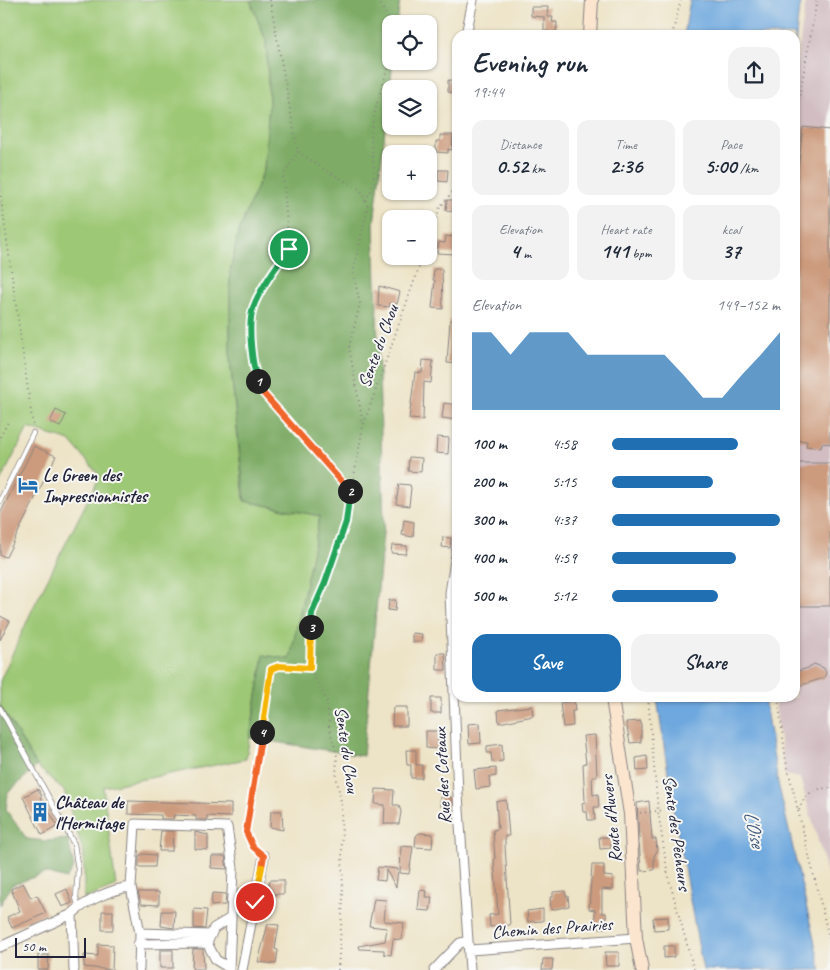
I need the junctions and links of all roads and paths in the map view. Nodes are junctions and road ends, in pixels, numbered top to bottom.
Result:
1 (270, 0) edge
2 (378, 0) edge
3 (473, 0) edge
4 (592, 0) edge
5 (681, 0) edge
6 (817, 0) edge
7 (386, 15) edge
8 (467, 30) edge
9 (590, 30) edge
10 (673, 30) edge
11 (388, 70) edge
12 (800, 93) edge
13 (298, 152) junction
14 (0, 191) edge
15 (452, 192) edge
16 (365, 200) junction
17 (437, 217) edge
18 (421, 265) edge
19 (9, 420) dead end
20 (363, 426) junction
21 (33, 433) joint
22 (0, 436) edge
23 (351, 492) junction
24 (0, 501) edge
25 (452, 580) edge
26 (452, 644) edge
27 (310, 668) junction
28 (454, 702) edge
29 (613, 702) edge
30 (648, 702) edge
31 (779, 702) edge
32 (0, 708) edge
33 (830, 788) edge
34 (664, 810) dead end
35 (658, 811) junction
36 (798, 812) junction
37 (630, 814) junction
38 (264, 856) joint
39 (131, 887) junction
40 (75, 911) junction
41 (231, 918) junction
42 (140, 933) junction
43 (636, 938) junction
44 (209, 939) junction
45 (830, 942) edge
46 (138, 944) junction
47 (469, 945) junction
48 (0, 946) edge
49 (139, 969) dead end
50 (229, 969) edge
51 (74, 970) edge
52 (242, 970) edge
53 (338, 970) edge
54 (434, 970) edge
55 (470, 970) edge
56 (642, 970) edge
57 (694, 970) edge

1 - 13 path
2 - 7 path
3 - 8 street
4 - 9 main road
5 - 10 path
6 - 12 path
11 - 16 path
13 - 16 path
13 - 23 path
14 - 21 path
15 - 17 path
16 - 20 path
18 - 20 path, Sente du Chou
19 - 22 path
20 - 23 path, Sente du Chou
21 - 24 lane
23 - 27 path, Sente du Chou
25 - 26 street, Rue des Coteaux
27 - 38 path
27 - 53 path, Sente du Chou
28 - 47 street, Rue des Coteaux
29 - 37 main road, Route d'Auvers
30 - 35 path, Sente des Pêcheurs
31 - 36 path
32 - 40 lane
33 - 36 path
34 - 35 path
35 - 37 path
35 - 57 path, Sente des Pêcheurs
36 - 45 path
37 - 43 main road, Route d'Auvers
38 - 52 street
39 - 40 street
39 - 41 street
39 - 42 street
40 - 48 street
40 - 51 street
41 - 44 street
41 - 50 street
42 - 44 street
42 - 46 street
43 - 47 street, Chemin des Prairies
43 - 56 main road, Route d'Auvers
44 - 46 street
44 - 50 street
46 - 49 street
47 - 54 street
47 - 55 street, Rue des Coteaux

